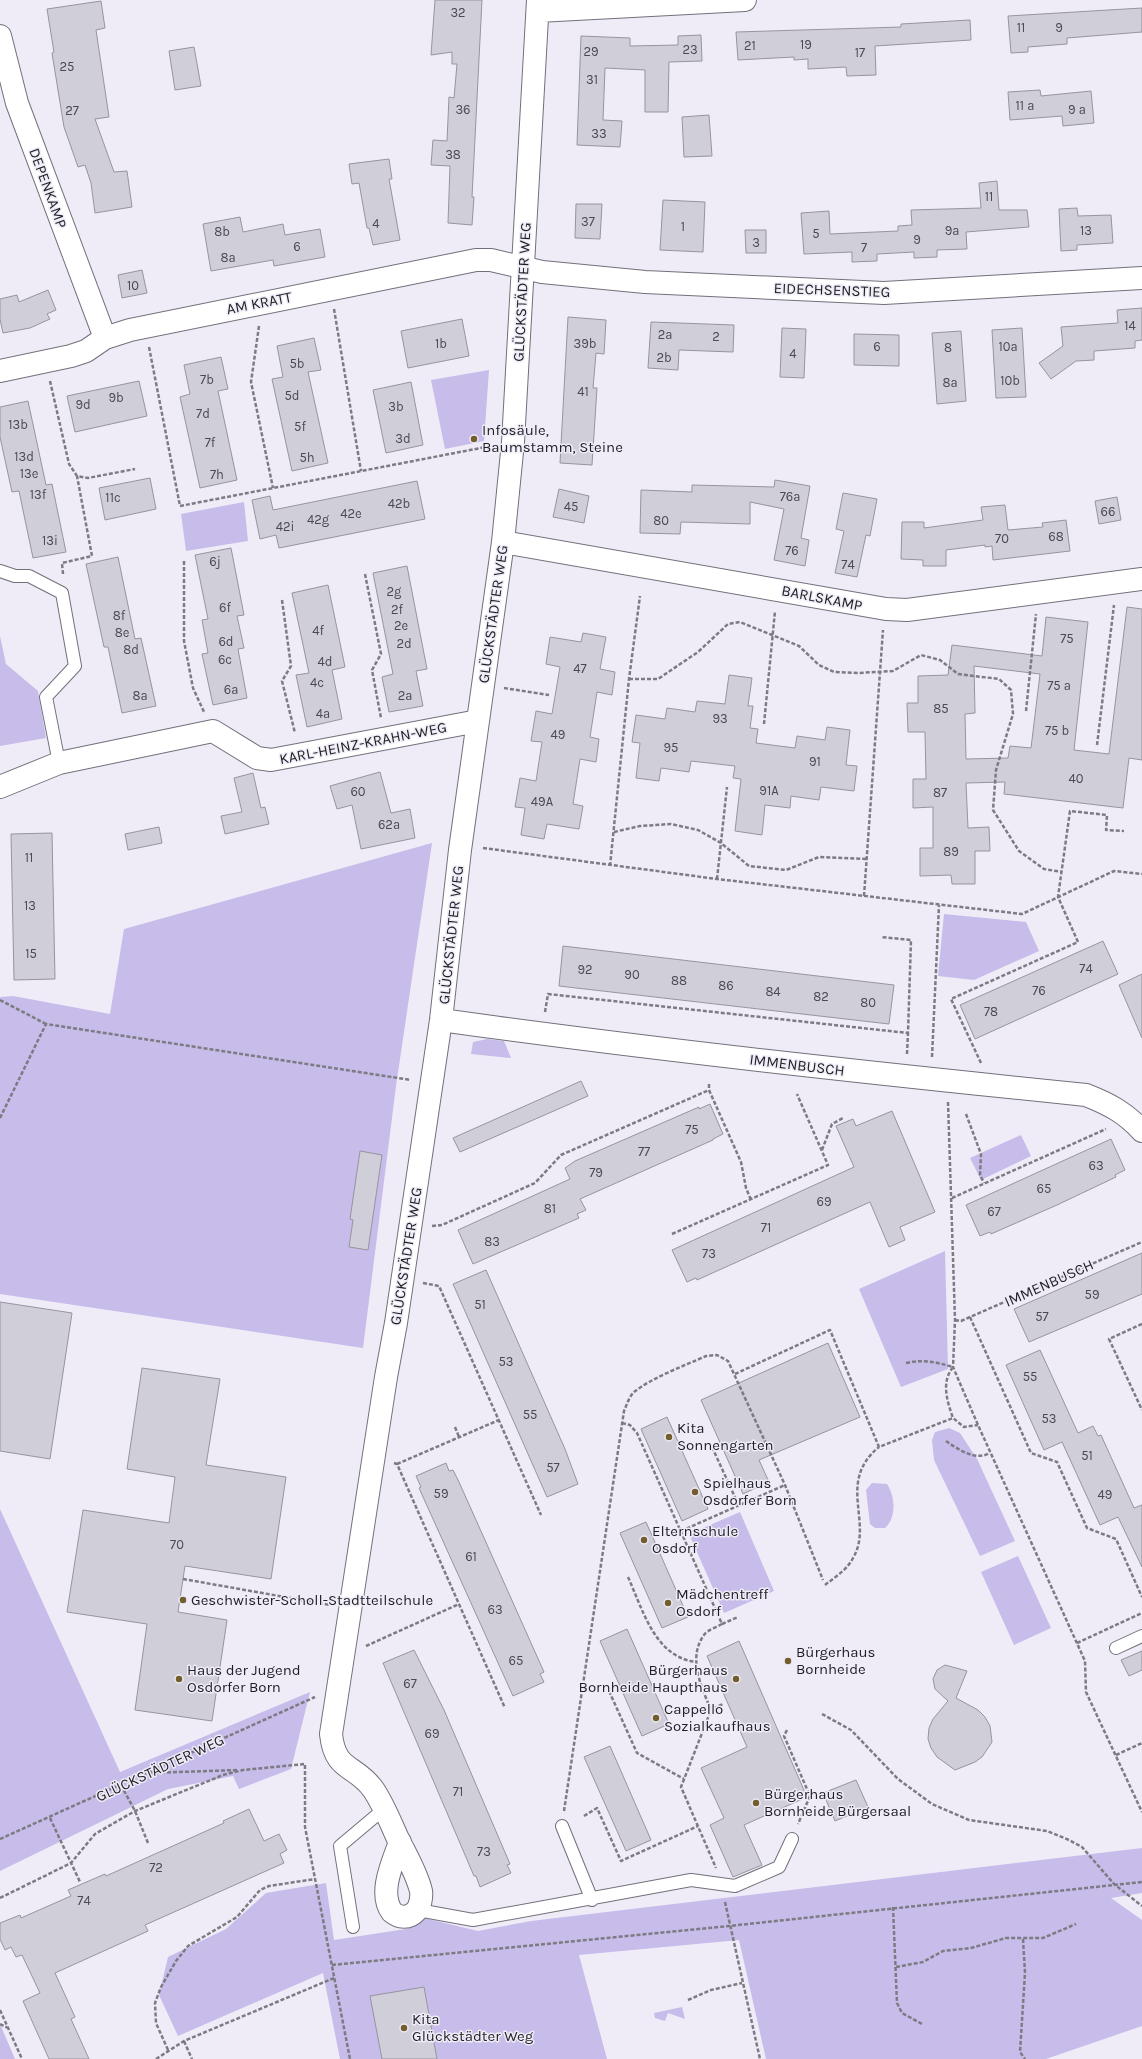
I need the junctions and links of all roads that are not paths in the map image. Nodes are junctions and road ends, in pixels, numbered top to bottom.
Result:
1 (745, 0) edge
2 (538, 5) edge
3 (0, 36) edge
4 (9, 105) edge
5 (524, 268) junction
6 (1142, 278) edge
7 (105, 338) junction
8 (0, 371) edge
9 (503, 542) junction
10 (0, 571) edge
11 (1142, 579) edge
12 (478, 721) junction
13 (59, 763) junction
14 (0, 787) edge
15 (441, 1020) junction
16 (1136, 1125) edge
17 (1142, 1636) edge
18 (1116, 1648) dead end
19 (384, 1809) junction
20 (562, 1826) road end
21 (792, 1839) road end
22 (400, 1842) junction
23 (592, 1900) junction
24 (418, 1910) junction
25 (353, 1927) dead end

1 - 2 street
2 - 5 street, GLÜCKSTÄDTER WEG
3 - 4 street, DEPENKAMP
4 - 7 street, DEPENKAMP
5 - 6 street, EIDECHSENSTIEG
5 - 7 street, AM KRATT
5 - 9 street, GLÜCKSTÄDTER WEG
7 - 8 street, AM KRATT
9 - 11 street, BARLSKAMP
9 - 12 street, GLÜCKSTÄDTER WEG
10 - 13 lane
12 - 13 street, KARL-HEINZ-KRAHN-WEG
12 - 15 street, GLÜCKSTÄDTER WEG
13 - 14 street
15 - 16 street, IMMENBUSCH
15 - 19 street, GLÜCKSTÄDTER WEG
17 - 18 lane
19 - 22 street, GLÜCKSTÄDTER WEG
19 - 25 lane
20 - 23 lane
21 - 23 lane
22 - 24 street, GLÜCKSTÄDTER WEG
22 - 24 street
23 - 24 lane

